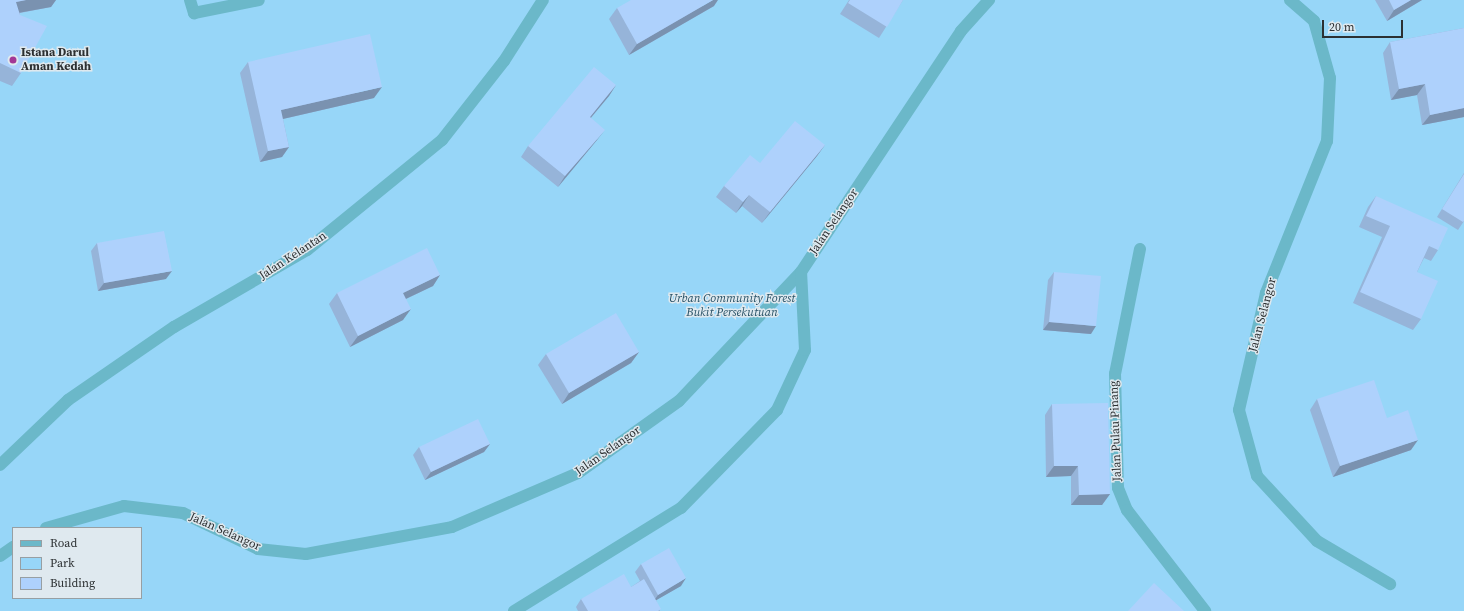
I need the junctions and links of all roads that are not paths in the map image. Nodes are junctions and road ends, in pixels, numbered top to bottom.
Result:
1 (190, 0) edge
2 (259, 0) edge
3 (543, 0) edge
4 (989, 0) edge
5 (1290, 0) edge
6 (1140, 249) dead end
7 (801, 272) junction
8 (0, 465) edge
9 (50, 527) edge
10 (12, 548) edge
11 (0, 556) edge
12 (1390, 584) dead end
13 (514, 611) edge
14 (1205, 611) edge

1 - 2 street
3 - 8 street, Jalan Kelantan
4 - 7 street, Jalan Selangor
5 - 12 street, Jalan Selangor
6 - 14 street, Jalan Pulau Pinang
7 - 9 street, Jalan Selangor
7 - 13 street
10 - 11 street

